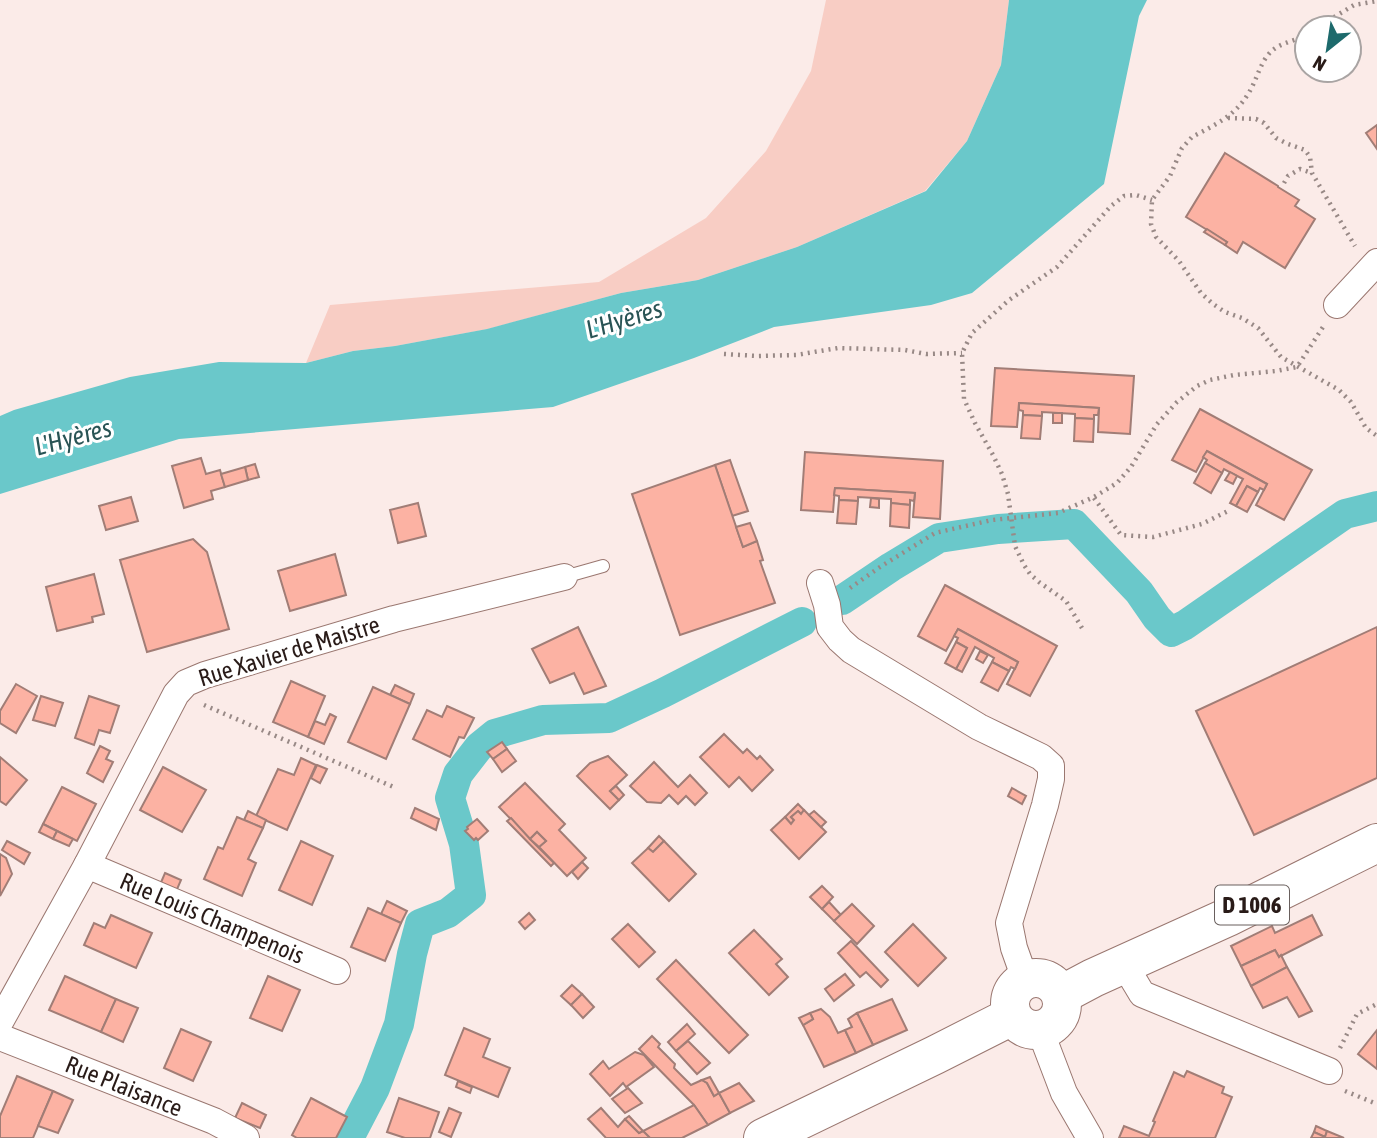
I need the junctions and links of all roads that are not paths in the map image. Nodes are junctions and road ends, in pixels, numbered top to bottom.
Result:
1 (1374, 266) edge
2 (1338, 305) road end
3 (603, 566) dead end
4 (564, 578) joint
5 (823, 594) road end
6 (1377, 843) edge
7 (87, 865) junction
8 (1124, 964) junction
9 (337, 971) dead end
10 (1025, 979) junction
11 (1061, 995) junction
12 (0, 1022) edge
13 (1026, 1023) junction
14 (0, 1037) edge
15 (1329, 1071) road end
16 (246, 1138) edge
17 (763, 1138) edge
18 (1090, 1138) edge

1 - 2 street
3 - 4 lane
4 - 7 street, Rue Xavier de Maistre
5 - 10 street
6 - 8 main road, D 1006
7 - 9 street, Rue Louis Champenois
7 - 12 street, Rue Xavier de Maistre
8 - 11 main road, D 1006
8 - 15 street
10 - 11 main road
10 - 13 main road
11 - 13 main road
13 - 17 main road
13 - 18 street
14 - 16 street, Rue Plaisance

